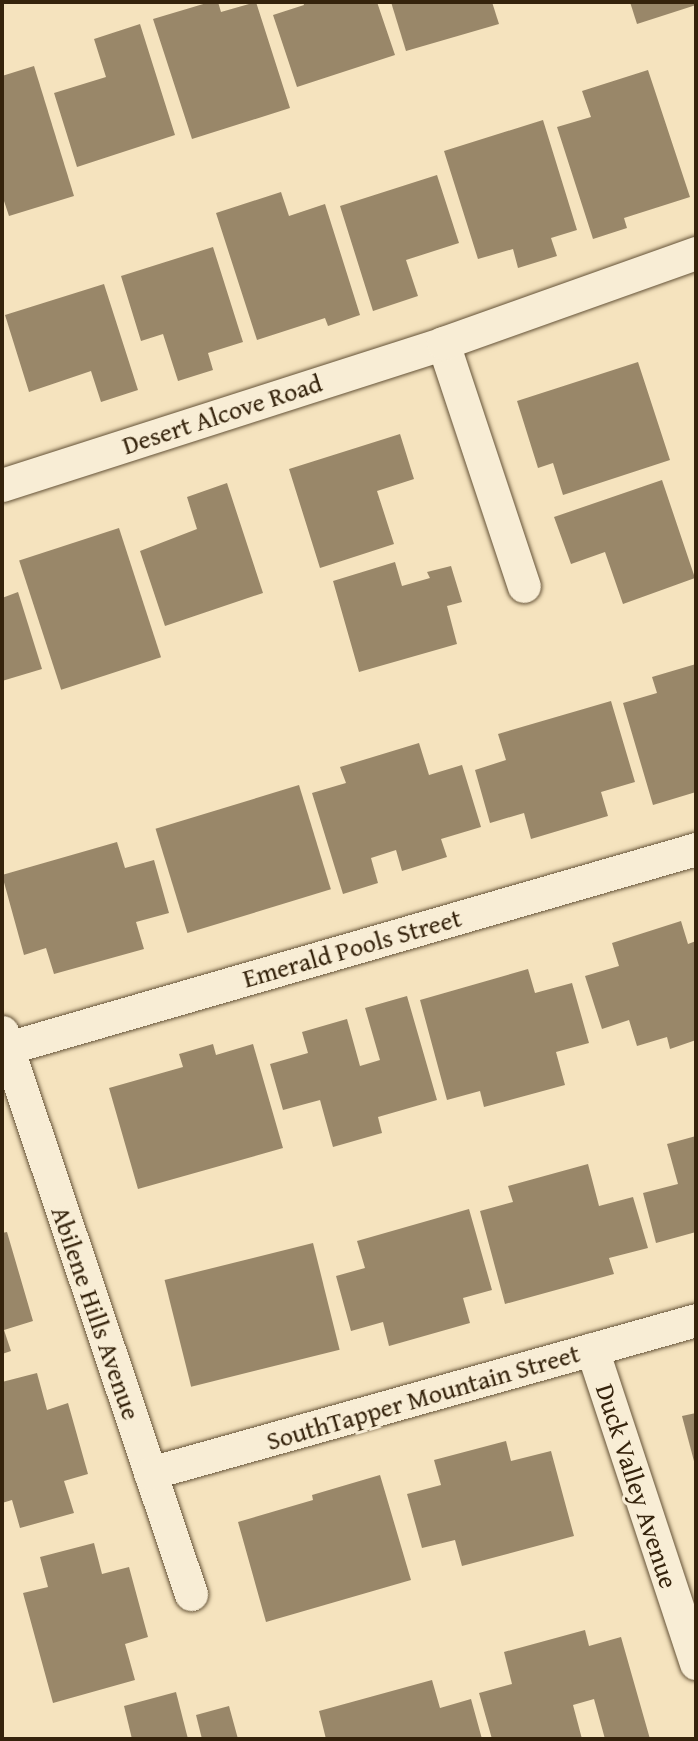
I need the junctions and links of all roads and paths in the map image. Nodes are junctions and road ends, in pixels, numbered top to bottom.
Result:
1 (696, 253) edge
2 (443, 342) junction
3 (2, 485) edge
4 (524, 586) dead end
5 (696, 849) edge
6 (4, 1040) edge
7 (696, 1320) edge
8 (592, 1349) junction
9 (150, 1473) junction
10 (191, 1594) dead end
11 (696, 1663) edge

1 - 2 street, Desert Alcove Road
2 - 3 street, Desert Alcove Road
2 - 4 street
5 - 6 street, Emerald Pools Street
6 - 9 street, Abilene Hills Avenue
7 - 8 street, SouthTapper Mountain Street
8 - 9 street, SouthTapper Mountain Street
8 - 11 street, Duck Valley Avenue
9 - 10 street, Abilene Hills Avenue

